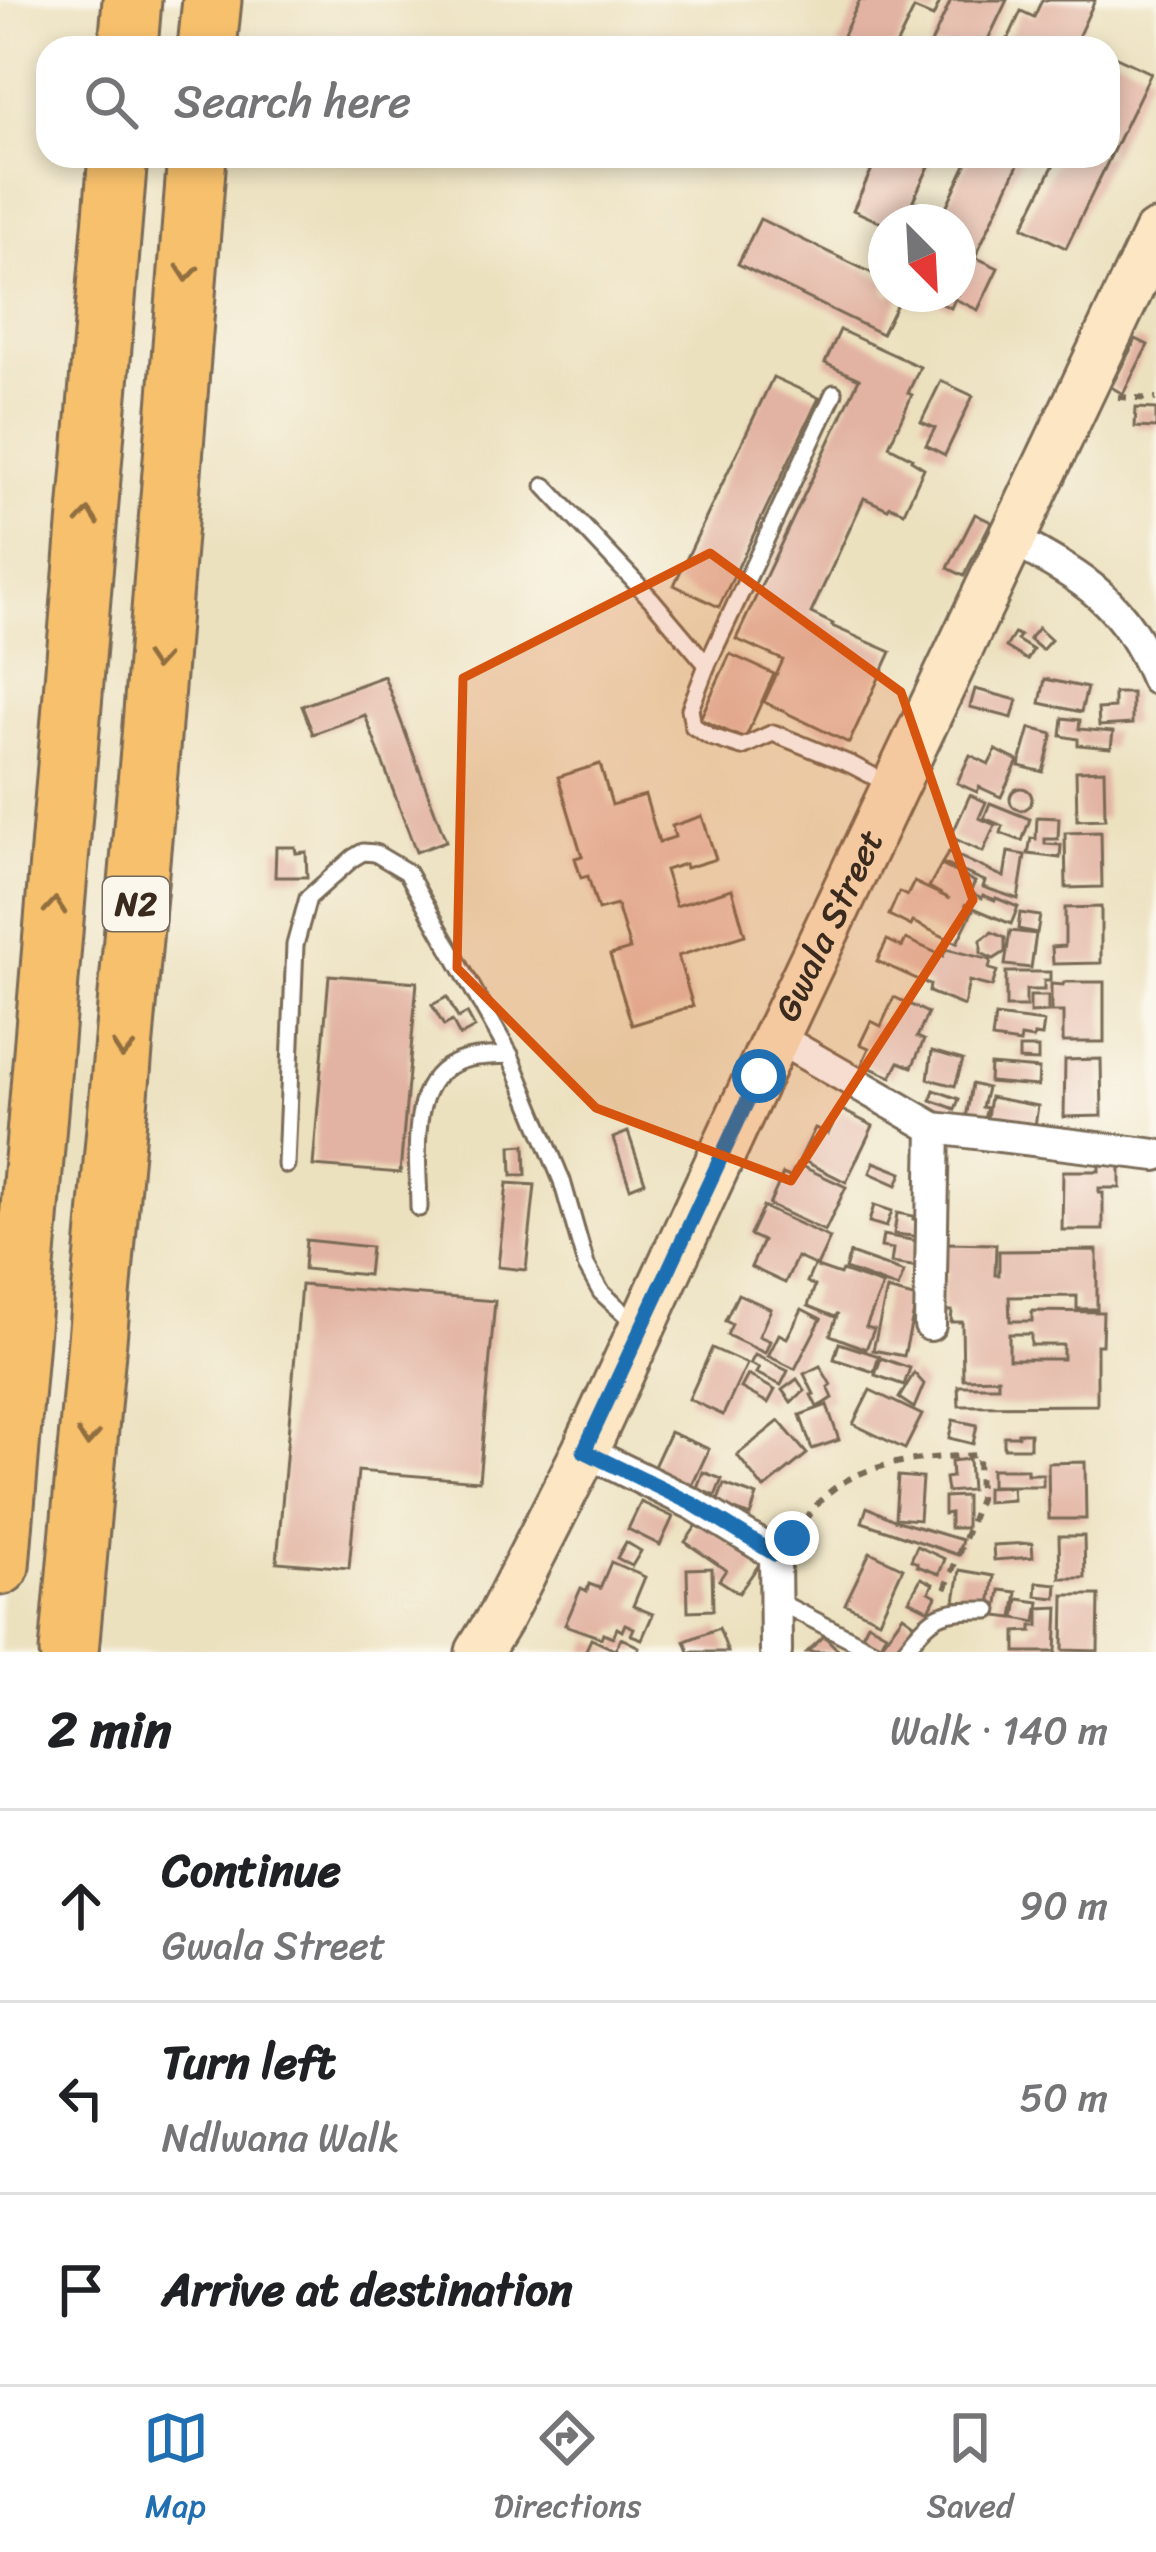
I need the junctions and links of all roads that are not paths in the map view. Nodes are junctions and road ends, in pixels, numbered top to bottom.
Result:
1 (132, 0) edge
2 (212, 0) edge
3 (129, 36) edge
4 (208, 36) edge
5 (117, 168) edge
6 (196, 168) edge
7 (1156, 235) edge
8 (834, 393) dead end
9 (544, 487) dead end
10 (1012, 539) junction
11 (707, 665) junction
12 (1156, 679) edge
13 (894, 788) junction
14 (776, 1037) junction
15 (510, 1055) junction
16 (934, 1128) junction
17 (1156, 1154) edge
18 (286, 1165) dead end
19 (419, 1208) dead end
20 (931, 1325) dead end
21 (641, 1329) junction
22 (584, 1451) junction
23 (0, 1566) edge
24 (774, 1600) junction
25 (989, 1610) dead end
26 (490, 1634) edge
27 (69, 1652) edge
28 (466, 1652) edge
29 (776, 1652) edge
30 (876, 1652) edge
31 (904, 1652) edge

1 - 3 highway
2 - 4 highway
23 -> 5 highway, N2
6 -> 27 highway, N2
7 - 10 street, Gwala Street
8 - 11 lane
9 - 11 lane
10 - 12 street
10 - 13 street, Gwala Street
11 - 13 lane
13 - 14 street, Gwala Street
14 - 16 street
14 - 21 street, Gwala Street
15 - 18 lane
15 - 19 lane
15 - 21 lane
16 - 17 street
16 - 20 street
21 - 22 street, Gwala Street
22 - 24 street
22 - 26 street, Gwala Street
24 - 29 street
24 - 30 lane
25 - 31 lane
26 - 28 street, Gwala Street

